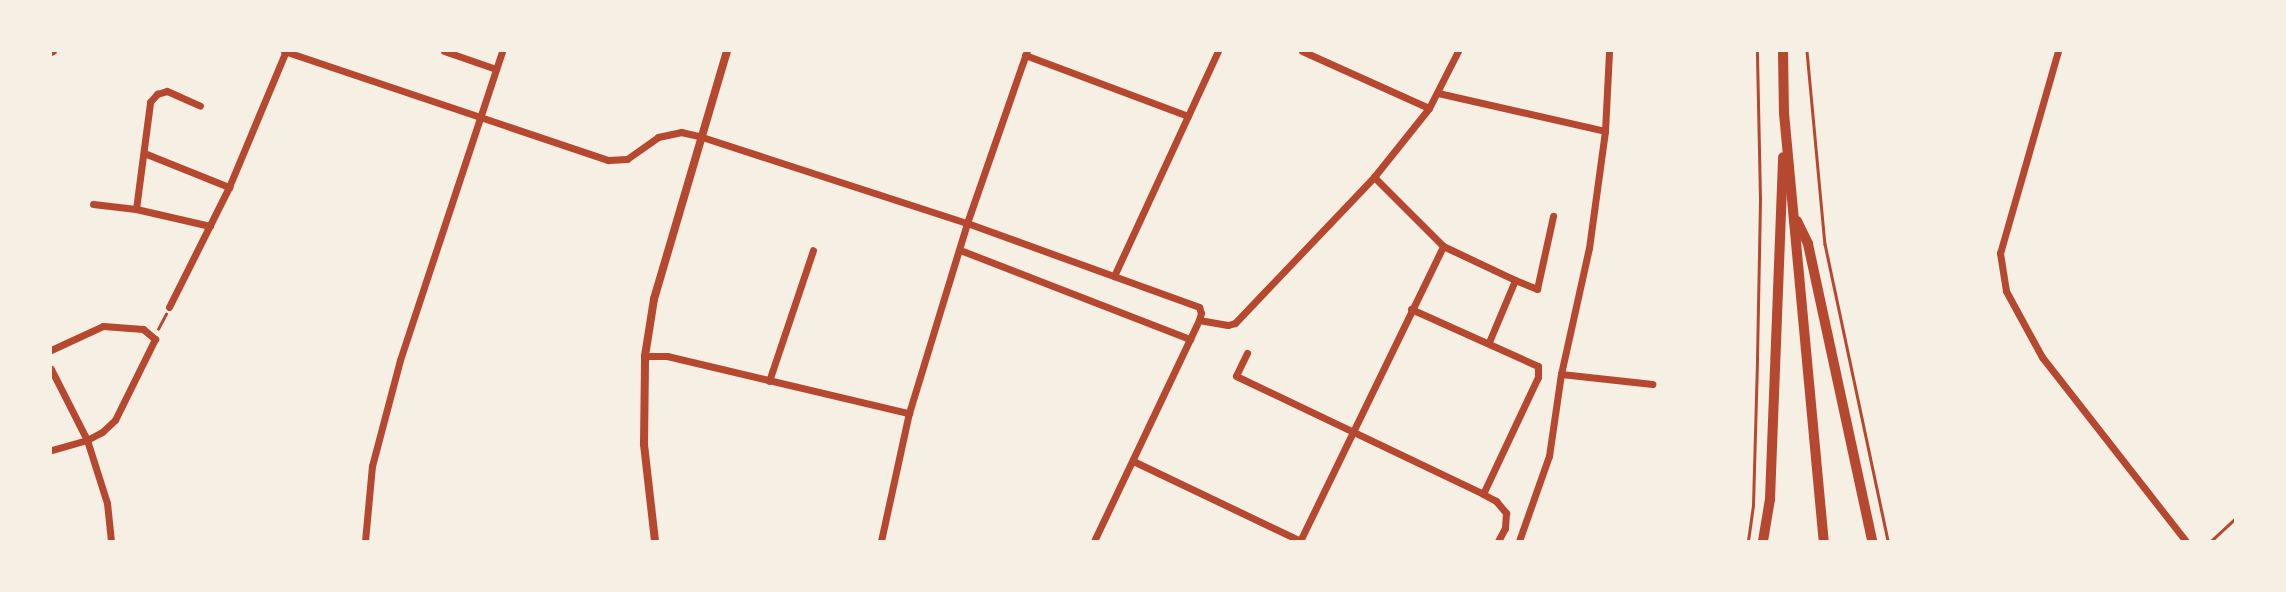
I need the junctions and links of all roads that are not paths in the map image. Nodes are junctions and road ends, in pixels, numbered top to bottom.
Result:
1 (286, 51) edge
2 (444, 51) edge
3 (502, 51) edge
4 (727, 51) edge
5 (1219, 51) edge
6 (1302, 51) edge
7 (1458, 51) edge
8 (1609, 51) edge
9 (1783, 51) edge
10 (2058, 51) edge
11 (1026, 53) edge
12 (496, 69) junction
13 (1438, 93) junction
14 (200, 106) dead end
15 (1429, 108) junction
16 (1784, 113) junction
17 (481, 116) junction
18 (1188, 116) junction
19 (1605, 131) junction
20 (702, 137) junction
21 (144, 152) junction
22 (1374, 177) junction
23 (229, 187) junction
24 (93, 204) dead end
25 (136, 209) junction
26 (1794, 214) junction
27 (1553, 216) dead end
28 (967, 223) junction
29 (210, 226) junction
30 (1443, 246) junction
31 (813, 250) dead end
32 (960, 250) junction
33 (1114, 276) junction
34 (1516, 280) junction
35 (169, 307) road end
36 (1411, 309) junction
37 (1199, 320) junction
38 (1190, 339) junction
39 (1489, 342) junction
40 (51, 350) edge
41 (1247, 353) dead end
42 (645, 356) junction
43 (51, 369) edge
44 (1561, 373) junction
45 (769, 381) junction
46 (1652, 384) dead end
47 (909, 413) junction
48 (1352, 431) junction
49 (87, 440) junction
50 (51, 450) edge
51 (1133, 461) junction
52 (1483, 494) junction
53 (111, 541) edge
54 (365, 541) edge
55 (655, 541) edge
56 (881, 541) edge
57 (1094, 541) edge
58 (1300, 541) edge
59 (1498, 541) edge
60 (1519, 541) edge
61 (1763, 541) edge
62 (1824, 541) edge
63 (1872, 541) edge
64 (2186, 541) edge

1 - 17 street
1 - 23 street
2 - 12 street
3 - 12 street
4 - 20 street
5 - 18 street
6 - 15 street
7 - 13 street
8 - 19 street
9 - 16 main road
10 - 64 street
11 - 18 street
11 - 28 street
12 - 17 street
13 - 15 street
13 - 19 street
14 - 21 street
15 - 22 street
16 - 26 main road
16 - 61 main road
17 - 20 street
17 - 54 street
18 - 33 street
19 - 44 street
20 - 28 street
20 - 42 street
21 - 23 street
21 - 25 street
22 - 30 street
22 - 37 street
23 - 29 street
24 - 25 street
25 - 29 street
26 - 62 main road
26 - 63 main road
27 - 34 street
28 - 32 street
28 - 33 street
29 - 35 street
30 - 34 street
30 - 36 street
31 - 45 street
32 - 38 street
32 - 47 street
33 - 37 street
34 - 39 street
36 - 39 street
36 - 48 street
37 - 38 street
38 - 51 street
39 - 52 street
40 - 49 street
41 - 48 street
42 - 45 street
42 - 55 street
43 - 49 street
44 - 46 street
44 - 60 street
45 - 47 street
47 - 56 street
48 - 52 street
48 - 58 street
49 - 50 street
49 - 53 street
51 - 57 street
51 - 58 street
52 - 59 street

